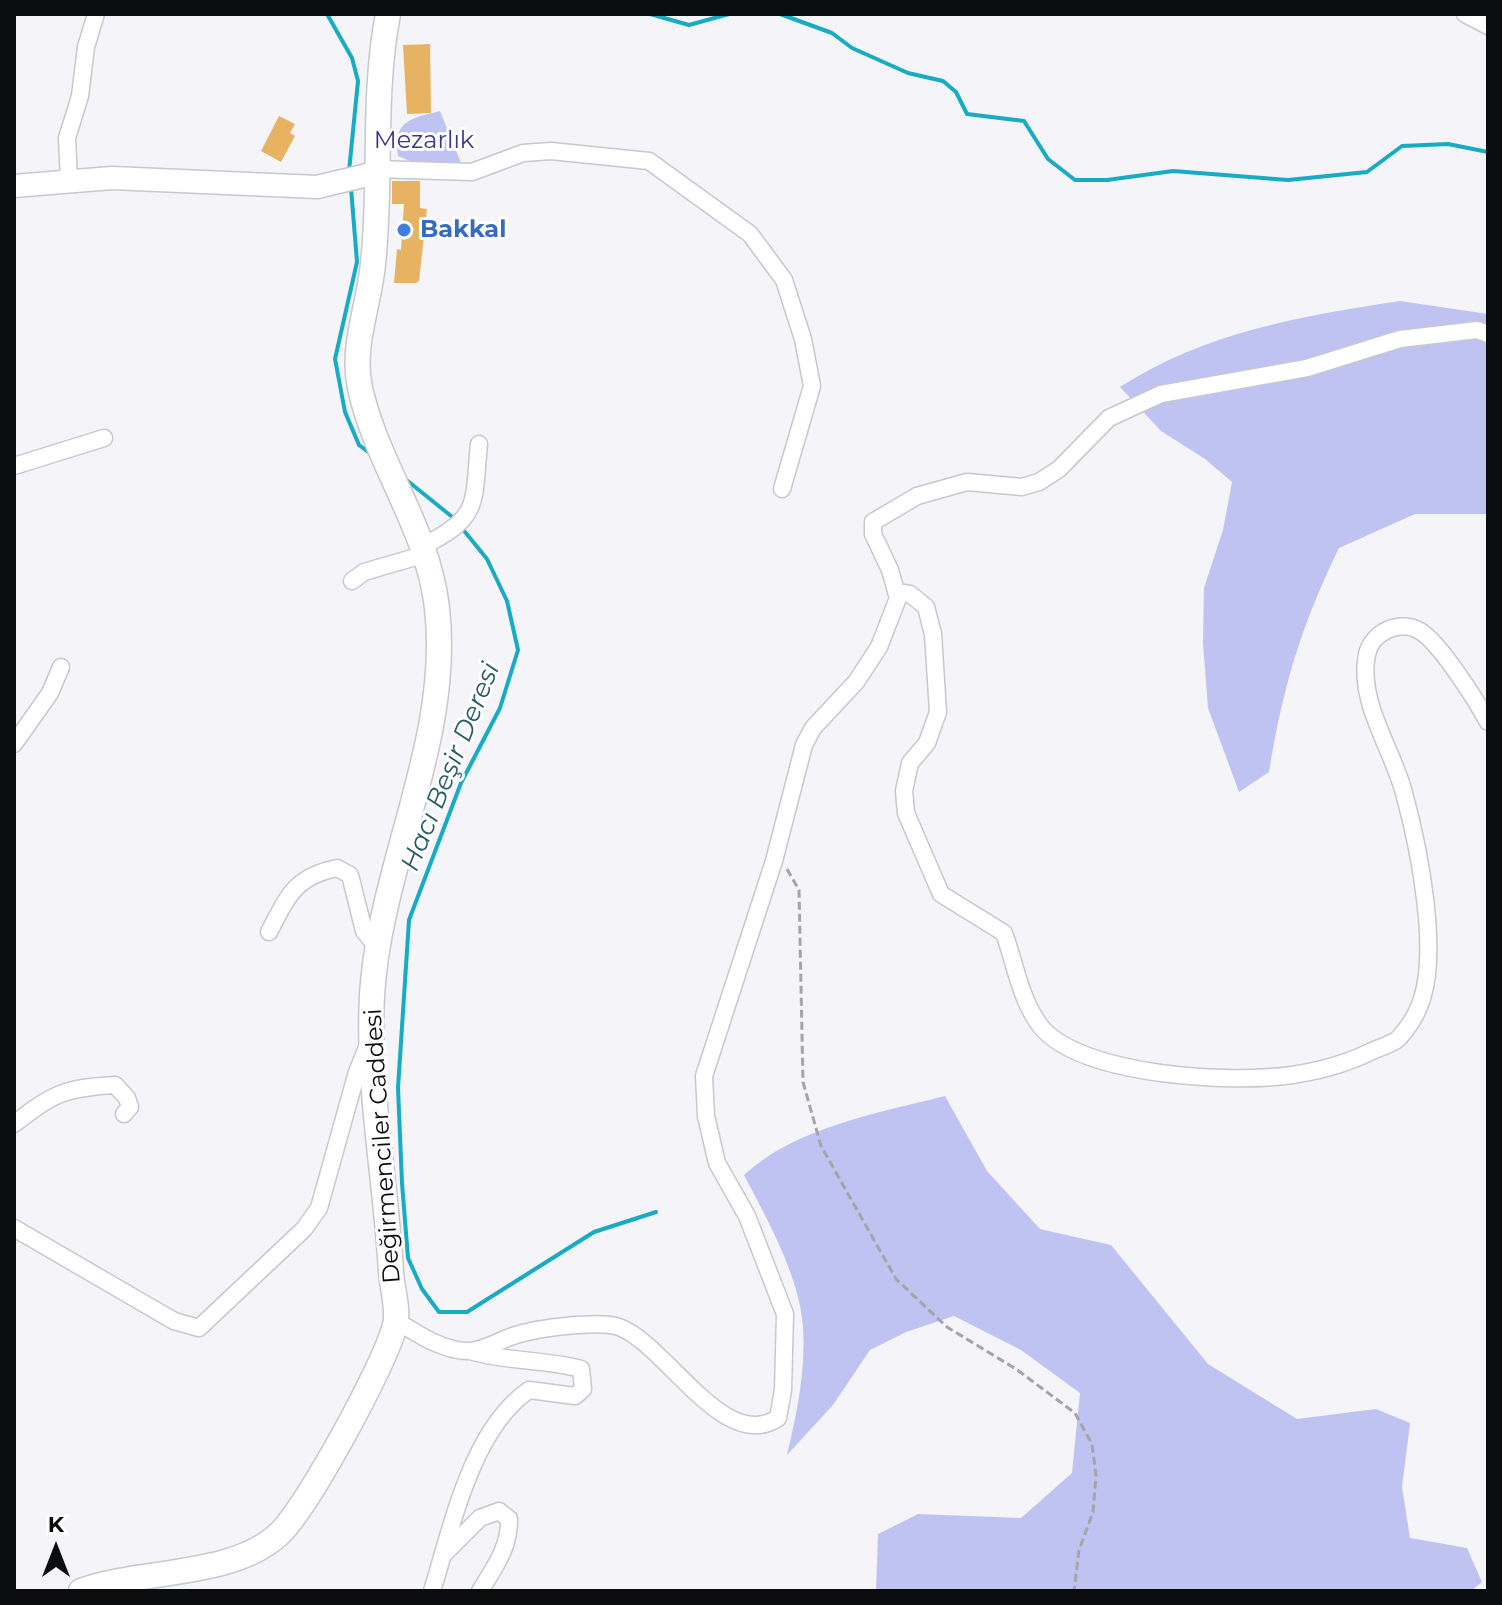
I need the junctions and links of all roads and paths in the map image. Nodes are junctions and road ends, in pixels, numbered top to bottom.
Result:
1 (96, 14) edge
2 (388, 14) edge
3 (1465, 14) edge
4 (1488, 26) edge
5 (371, 173) junction
6 (69, 180) junction
7 (14, 186) edge
8 (1488, 334) edge
9 (104, 438) dead end
10 (479, 444) dead end
11 (14, 466) edge
12 (782, 489) dead end
13 (425, 550) junction
14 (352, 581) dead end
15 (896, 592) junction
16 (61, 667) dead end
17 (1488, 722) edge
18 (14, 744) edge
19 (774, 861) junction
20 (269, 932) dead end
21 (378, 949) junction
22 (371, 1036) junction
23 (124, 1114) dead end
24 (14, 1124) edge
25 (14, 1228) edge
26 (397, 1321) junction
27 (470, 1351) junction
28 (443, 1555) junction
29 (81, 1591) edge
30 (432, 1591) edge
31 (480, 1591) edge
32 (1074, 1591) edge

1 - 6 street
2 - 5 main road, Değirmenciler Caddesi
3 - 4 street
5 - 6 street
5 - 12 street
5 - 13 main road, Değirmenciler Caddesi
6 - 7 street
8 - 15 street
9 - 11 street
10 - 13 street
13 - 14 street
13 - 21 main road, Değirmenciler Caddesi
15 - 17 street
15 - 19 street
16 - 18 street
19 - 27 street
19 - 32 path
20 - 21 street
21 - 22 main road, Değirmenciler Caddesi
22 - 25 street
22 - 26 main road, Değirmenciler Caddesi
23 - 24 street
26 - 27 street
26 - 29 main road, Değirmenciler Caddesi
27 - 28 street
28 - 30 street
28 - 31 street

